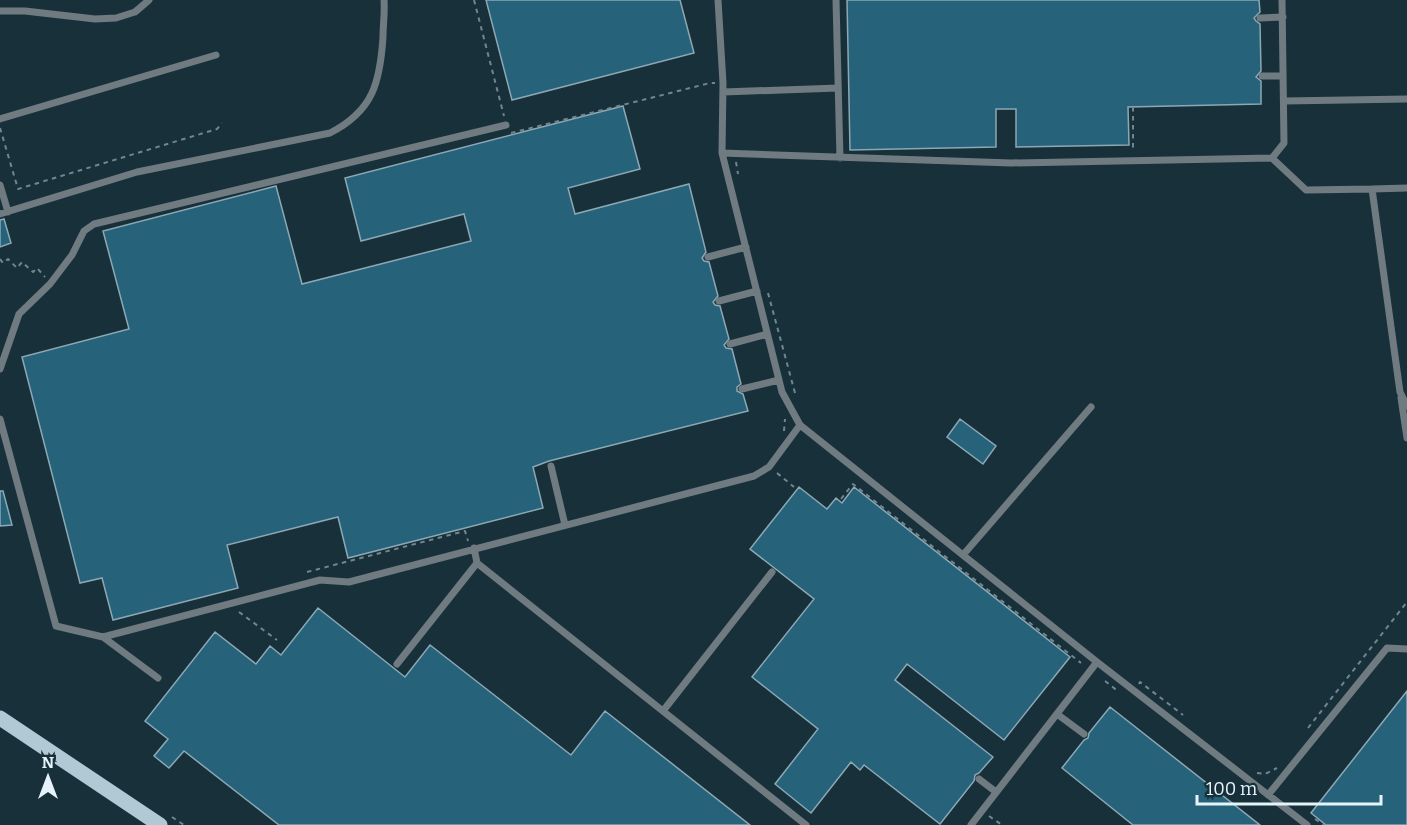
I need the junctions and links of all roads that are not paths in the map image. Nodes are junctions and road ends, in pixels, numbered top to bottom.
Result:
1 (149, 0) edge
2 (384, 0) edge
3 (718, 0) edge
4 (836, 0) edge
5 (1282, 0) edge
6 (0, 11) edge
7 (1283, 17) junction
8 (1260, 18) dead end
9 (216, 55) dead end
10 (1262, 76) dead end
11 (1283, 76) junction
12 (838, 88) junction
13 (723, 92) junction
14 (1407, 99) edge
15 (1284, 101) junction
16 (0, 119) edge
17 (507, 125) road end
18 (722, 153) junction
19 (840, 158) junction
20 (1272, 158) junction
21 (0, 184) edge
22 (1407, 188) edge
23 (1372, 189) junction
24 (8, 212) junction
25 (0, 214) edge
26 (746, 247) junction
27 (708, 257) dead end
28 (757, 291) junction
29 (719, 301) dead end
30 (767, 334) junction
31 (730, 344) dead end
32 (0, 369) edge
33 (779, 380) junction
34 (742, 389) dead end
35 (1400, 392) junction
36 (1407, 406) edge
37 (1091, 407) dead end
38 (0, 419) edge
39 (800, 425) junction
40 (1407, 438) edge
41 (551, 466) dead end
42 (565, 525) junction
43 (474, 548) junction
44 (963, 555) junction
45 (477, 562) junction
46 (772, 572) dead end
47 (103, 637) junction
48 (1407, 650) edge
49 (1097, 663) junction
50 (398, 664) dead end
51 (158, 678) dead end
52 (663, 711) junction
53 (1057, 714) junction
54 (0, 718) edge
55 (1084, 734) dead end
56 (978, 779) dead end
57 (996, 792) junction
58 (1268, 795) junction
59 (160, 825) edge
60 (806, 825) edge
61 (970, 825) edge
62 (1307, 825) edge

1 - 6 lane
2 - 24 lane
3 - 13 lane
4 - 12 lane
5 - 7 lane
7 - 8 lane
7 - 11 lane
9 - 16 lane
10 - 11 lane
11 - 15 lane
12 - 13 lane
12 - 19 lane
13 - 18 lane
14 - 15 lane
15 - 20 lane
17 - 32 lane
18 - 19 lane
18 - 26 lane
19 - 20 lane
20 - 23 lane
21 - 24 lane
22 - 23 lane
23 - 35 lane
24 - 25 lane
26 - 27 lane
26 - 28 lane
28 - 29 lane
28 - 30 lane
30 - 31 lane
30 - 33 lane
33 - 34 lane
33 - 39 lane
35 - 36 lane
35 - 40 lane
37 - 44 lane
38 - 47 lane
39 - 42 lane
39 - 44 lane
41 - 42 lane
42 - 43 lane
43 - 45 lane
43 - 47 lane
44 - 49 lane
45 - 50 lane
45 - 52 lane
46 - 52 lane
47 - 51 lane
48 - 58 lane
49 - 53 lane
49 - 58 lane
52 - 60 lane
53 - 55 lane
53 - 57 lane
54 - 59 main road
56 - 57 lane
57 - 61 lane
58 - 62 lane

